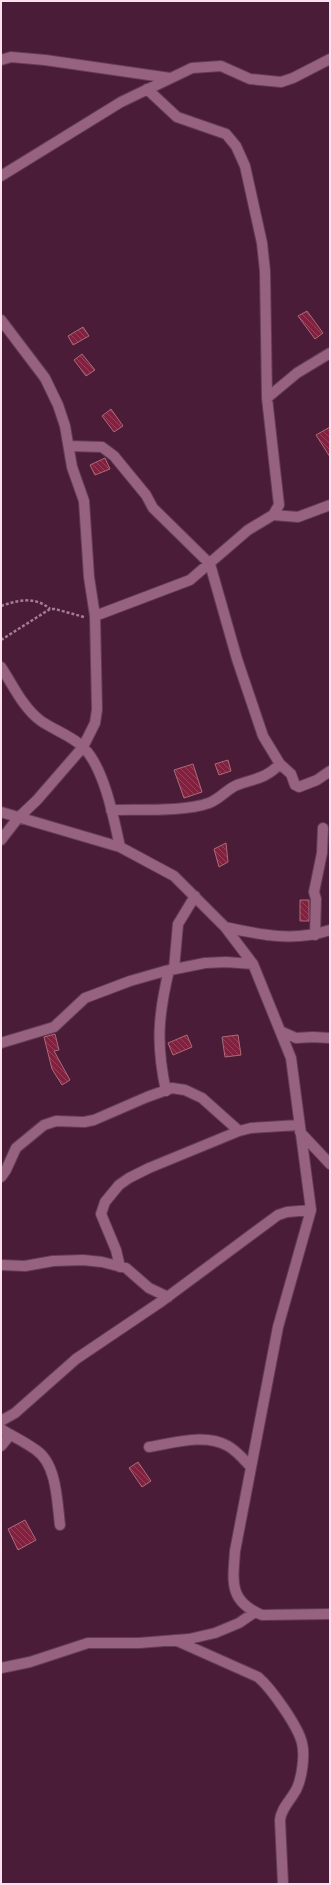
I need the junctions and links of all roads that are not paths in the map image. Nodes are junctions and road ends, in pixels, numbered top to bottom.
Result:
1 (330, 59) edge
2 (1, 60) edge
3 (170, 78) junction
4 (147, 89) junction
5 (1, 176) edge
6 (1, 320) edge
7 (330, 353) edge
8 (267, 398) junction
9 (69, 446) junction
10 (330, 505) edge
11 (273, 515) junction
12 (210, 564) junction
13 (95, 619) junction
14 (1, 667) edge
15 (83, 747) junction
16 (280, 764) junction
17 (330, 770) edge
18 (111, 810) junction
19 (1, 812) edge
20 (18, 818) junction
21 (323, 828) dead end
22 (1, 840) edge
23 (120, 847) junction
24 (195, 896) junction
25 (225, 927) junction
26 (330, 930) edge
27 (315, 935) junction
28 (254, 964) junction
29 (172, 970) junction
30 (280, 1031) junction
31 (330, 1038) edge
32 (1, 1044) edge
33 (166, 1090) junction
34 (300, 1128) junction
35 (239, 1131) junction
36 (330, 1164) edge
37 (1, 1177) edge
38 (311, 1210) junction
39 (1, 1265) edge
40 (120, 1267) junction
41 (168, 1297) junction
42 (1, 1421) edge
43 (1, 1429) edge
44 (10, 1435) junction
45 (1, 1446) edge
46 (149, 1447) dead end
47 (251, 1467) junction
48 (60, 1525) dead end
49 (255, 1612) junction
50 (330, 1614) edge
51 (175, 1640) junction
52 (1, 1668) edge
53 (283, 1884) edge

1 - 3 street
2 - 3 street
3 - 4 street
4 - 5 street
4 - 8 street
6 - 9 street
7 - 8 street
8 - 11 street
9 - 12 street
9 - 13 street
10 - 11 street
11 - 12 street
12 - 13 street
12 - 16 street
13 - 15 street
14 - 15 street
15 - 18 street
15 - 20 street
16 - 17 street
16 - 18 street
18 - 23 street
19 - 20 street
20 - 22 street
20 - 23 street
21 - 27 street
23 - 24 street
24 - 25 street
24 - 29 street
25 - 27 street
25 - 28 street
26 - 27 street
28 - 29 street
28 - 30 street
29 - 32 street
29 - 33 street
30 - 31 street
30 - 34 street
33 - 35 street
33 - 37 street
34 - 35 street
34 - 36 street
34 - 38 street
35 - 40 street
38 - 41 street
38 - 47 street
39 - 40 street
40 - 41 street
41 - 42 street
43 - 44 street
44 - 45 street
44 - 48 street
46 - 47 street
47 - 49 street
49 - 50 street
49 - 51 street
51 - 52 street
51 - 53 street

